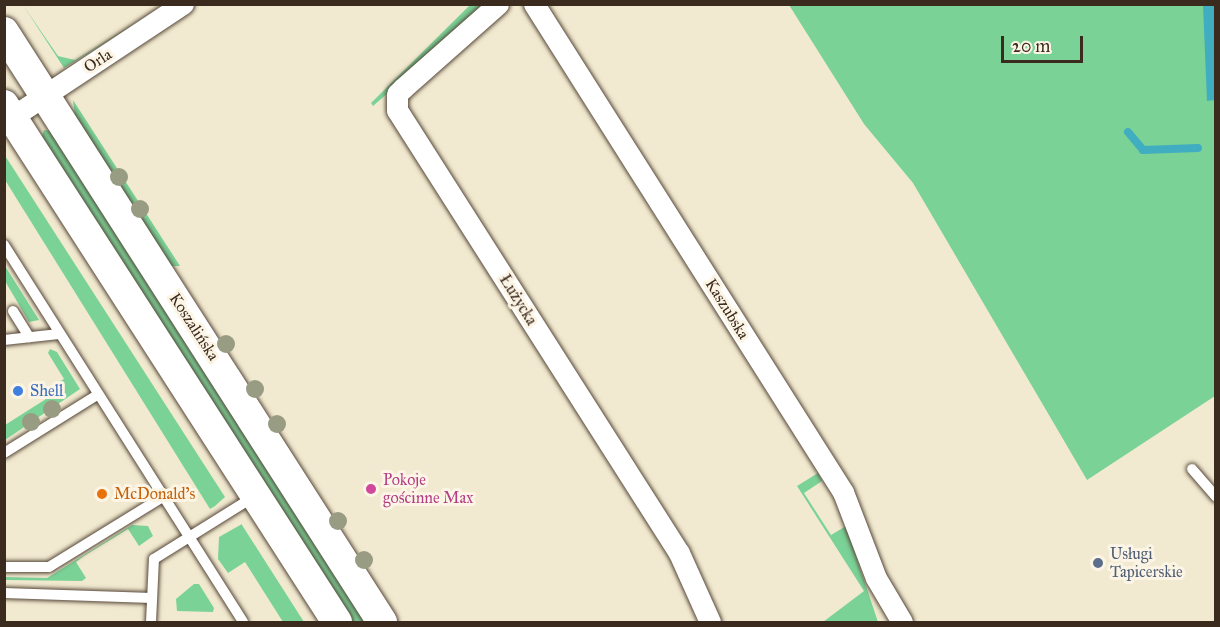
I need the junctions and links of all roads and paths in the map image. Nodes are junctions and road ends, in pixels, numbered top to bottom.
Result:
1 (183, 4) edge
2 (498, 4) edge
3 (534, 4) edge
4 (4, 32) edge
5 (45, 96) junction
6 (8, 111) edge
7 (4, 245) edge
8 (13, 311) dead end
9 (59, 334) junction
10 (29, 337) junction
11 (5, 339) edge
12 (98, 395) junction
13 (4, 453) edge
14 (1192, 470) dead end
15 (257, 495) junction
16 (1215, 497) edge
17 (161, 498) junction
18 (187, 539) junction
19 (4, 557) edge
20 (4, 567) edge
21 (17, 568) junction
22 (4, 593) edge
23 (152, 598) junction
24 (151, 622) edge
25 (243, 622) edge
26 (337, 622) edge
27 (382, 622) edge
28 (710, 622) edge
29 (902, 622) edge

1 - 5 street, Orla
2 - 28 street, Łużycka
3 - 29 street, Kaszubska
4 - 5 main road, Koszalińska
5 - 6 street, Orla
5 - 27 main road, Koszalińska
6 - 15 main road
7 - 9 lane
8 - 10 lane
9 - 10 lane
9 - 12 lane
10 - 11 lane
12 - 13 lane
12 - 17 lane
14 - 16 lane
15 - 18 lane
15 - 26 main road
17 - 18 lane
17 - 21 lane
18 - 23 lane
18 - 25 lane
19 - 21 lane
20 - 21 lane
22 - 23 lane
23 - 24 lane

